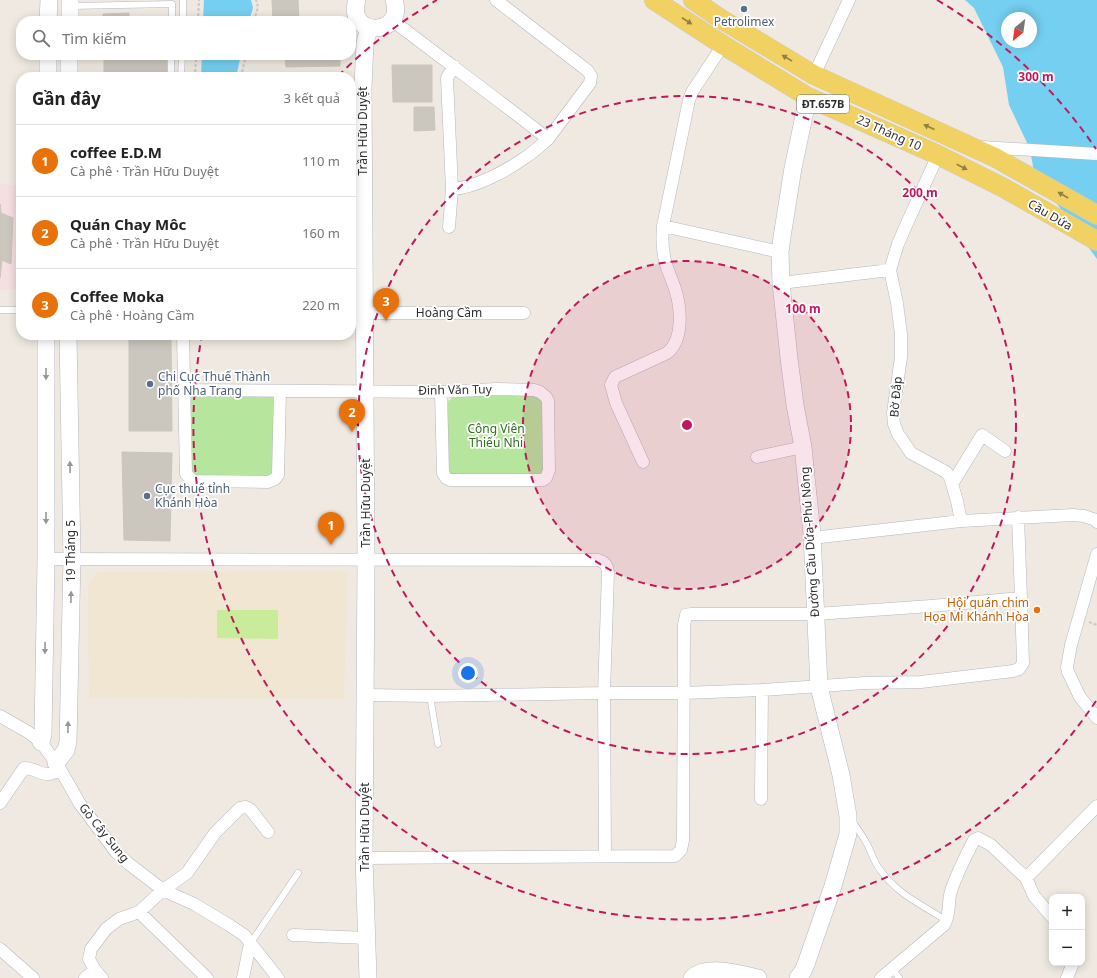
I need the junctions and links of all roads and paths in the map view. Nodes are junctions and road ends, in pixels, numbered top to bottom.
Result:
1 (49, 0) edge
2 (183, 0) edge
3 (199, 0) edge
4 (256, 0) edge
5 (357, 0) edge
6 (394, 0) edge
7 (496, 0) edge
8 (654, 0) edge
9 (693, 0) edge
10 (849, 0) edge
11 (70, 9) edge
12 (48, 16) edge
13 (172, 16) edge
14 (183, 16) edge
15 (198, 16) edge
16 (255, 16) edge
17 (392, 20) junction
18 (369, 28) junction
19 (723, 45) junction
20 (48, 60) edge
21 (70, 60) edge
22 (171, 60) edge
23 (182, 60) edge
24 (196, 60) edge
25 (245, 60) edge
26 (454, 66) junction
27 (48, 72) edge
28 (69, 72) edge
29 (171, 72) edge
30 (181, 72) edge
31 (195, 72) edge
32 (241, 72) edge
33 (814, 75) junction
34 (357, 87) edge
35 (808, 97) junction
36 (548, 139) junction
37 (1097, 154) edge
38 (938, 155) junction
39 (1014, 159) junction
40 (1004, 188) joint
41 (452, 189) junction
42 (1097, 215) edge
43 (663, 226) junction
44 (449, 227) dead end
45 (1097, 241) edge
46 (780, 252) junction
47 (890, 270) junction
48 (782, 283) junction
49 (0, 310) edge
50 (16, 310) edge
51 (357, 313) edge
52 (524, 313) dead end
53 (46, 340) edge
54 (68, 340) edge
55 (183, 340) edge
56 (184, 390) junction
57 (280, 391) junction
58 (365, 391) junction
59 (441, 392) junction
60 (803, 447) junction
61 (1005, 451) dead end
62 (757, 457) dead end
63 (643, 462) dead end
64 (952, 484) junction
65 (1018, 517) junction
66 (961, 521) junction
67 (1097, 521) edge
68 (812, 538) junction
69 (1097, 554) edge
70 (72, 558) junction
71 (46, 559) junction
72 (366, 560) junction
73 (1021, 598) junction
74 (816, 614) junction
75 (44, 676) junction
76 (70, 677) junction
77 (819, 687) junction
78 (762, 690) junction
79 (604, 693) junction
80 (684, 693) junction
81 (366, 695) junction
82 (430, 696) junction
83 (0, 716) edge
84 (1097, 718) edge
85 (41, 742) junction
86 (438, 744) dead end
87 (58, 766) junction
88 (761, 799) dead end
89 (0, 803) edge
90 (1097, 806) edge
91 (848, 816) junction
92 (268, 832) dead end
93 (605, 855) junction
94 (364, 858) junction
95 (298, 873) dead end
96 (1026, 878) junction
97 (163, 890) junction
98 (139, 912) junction
99 (1049, 914) edge
100 (947, 921) junction
101 (293, 935) dead end
102 (367, 938) junction
103 (250, 944) junction
104 (0, 949) edge
105 (1072, 966) edge
106 (892, 968) junction
107 (98, 974) edge
108 (33, 978) edge
109 (85, 978) edge
110 (206, 978) edge
111 (242, 978) edge
112 (278, 978) edge
113 (368, 978) edge
114 (692, 978) edge
115 (758, 978) edge
116 (798, 978) edge
117 (881, 978) edge
118 (899, 978) edge
119 (1067, 978) edge

1 - 12 street
2 - 14 lane
3 - 15 path
4 - 16 path
5 - 18 street
6 - 17 street
7 - 36 street
8 -> 19 main road, 23 Tháng 10 / ĐT.657B
33 -> 9 main road, 23 Tháng 10 / ĐT.657B
10 - 33 street
11 - 13 lane
17 - 18 street
17 - 26 street
18 - 34 street, Trần Hữu Duyệt
19 - 35 main road, 23 Tháng 10 / ĐT.657B
19 - 43 street
20 - 27 street
21 - 28 street
22 - 29 lane
23 - 30 lane
24 - 31 path
25 - 32 path
26 - 36 street
26 - 41 street
33 - 35 main road
39 -> 33 main road, 23 Tháng 10 / ĐT.657B
34 - 51 street, Trần Hữu Duyệt
35 - 38 main road, 23 Tháng 10 / ĐT.657B
35 - 46 street, Đường Cầu Dứa-Phú Nông
36 - 41 street
37 - 39 street
38 -> 40 main road, 23 Tháng 10 / ĐT.657B
38 - 47 street, Bờ Đắp
42 -> 39 main road, Cầu Dứa / ĐT.657B
40 - 45 main road, Cầu Dứa / ĐT.657B
41 - 44 street
43 - 46 street
43 - 63 street
46 - 48 street, Đường Cầu Dứa-Phú Nông
47 - 48 street
47 - 64 street, Bờ Đắp
48 - 60 street, Đường Cầu Dứa-Phú Nông
49 - 50 lane
51 - 52 street, Hoàng Cầm
51 - 58 street, Trần Hữu Duyệt
53 -> 71 street, 19 Tháng 5
70 -> 54 street, 19 Tháng 5
55 - 56 street
56 - 57 street, Đinh Văn Tuy
56 - 57 street
57 - 58 street, Đinh Văn Tuy
58 - 59 street, Đinh Văn Tuy
58 - 72 street, Trần Hữu Duyệt
59 - 59 street, Đinh Văn Tuy
60 - 62 street
60 - 68 street, Đường Cầu Dứa-Phú Nông
61 - 64 street
64 - 66 street, Bờ Đắp
65 - 66 street
65 - 67 street
65 - 73 street
66 - 68 street
68 - 74 street, Đường Cầu Dứa-Phú Nông
69 - 84 street
70 - 71 street
70 - 72 street
76 -> 70 street, 19 Tháng 5
71 -> 75 street, 19 Tháng 5
72 - 79 street
72 - 81 street, Trần Hữu Duyệt
73 - 74 street
73 - 77 street
74 - 77 street, Đường Cầu Dứa-Phú Nông
74 - 80 street
75 - 76 street
75 - 85 street, 19 Tháng 5
87 -> 76 street, 19 Tháng 5
77 - 78 street
77 - 91 street, Đường Cầu Dứa-Phú Nông
78 - 80 street
78 - 88 street
79 - 80 street
79 - 82 street
79 - 93 street
80 - 93 street
81 - 82 street
81 - 94 street, Trần Hữu Duyệt
82 - 86 lane
83 - 85 street, Gò Cây Sung
85 - 87 street, Gò Cây Sung
87 - 89 street
87 - 97 street, Gò Cây Sung
90 - 96 street
91 - 100 lane
91 - 116 street, Đường Cầu Dứa-Phú Nông
92 - 97 street
93 - 94 street
94 - 102 street, Trần Hữu Duyệt
95 - 103 lane
96 - 99 street
96 - 100 street
97 - 98 street
97 - 103 street, Gò Cây Sung
98 - 107 street
98 - 110 street
100 - 106 street
101 - 102 street
102 - 113 street, Trần Hữu Duyệt
103 - 111 street
103 - 112 street, Gò Cây Sung
104 - 108 street
105 - 119 street
106 - 117 street
106 - 118 lane
107 - 109 street
114 - 115 street

